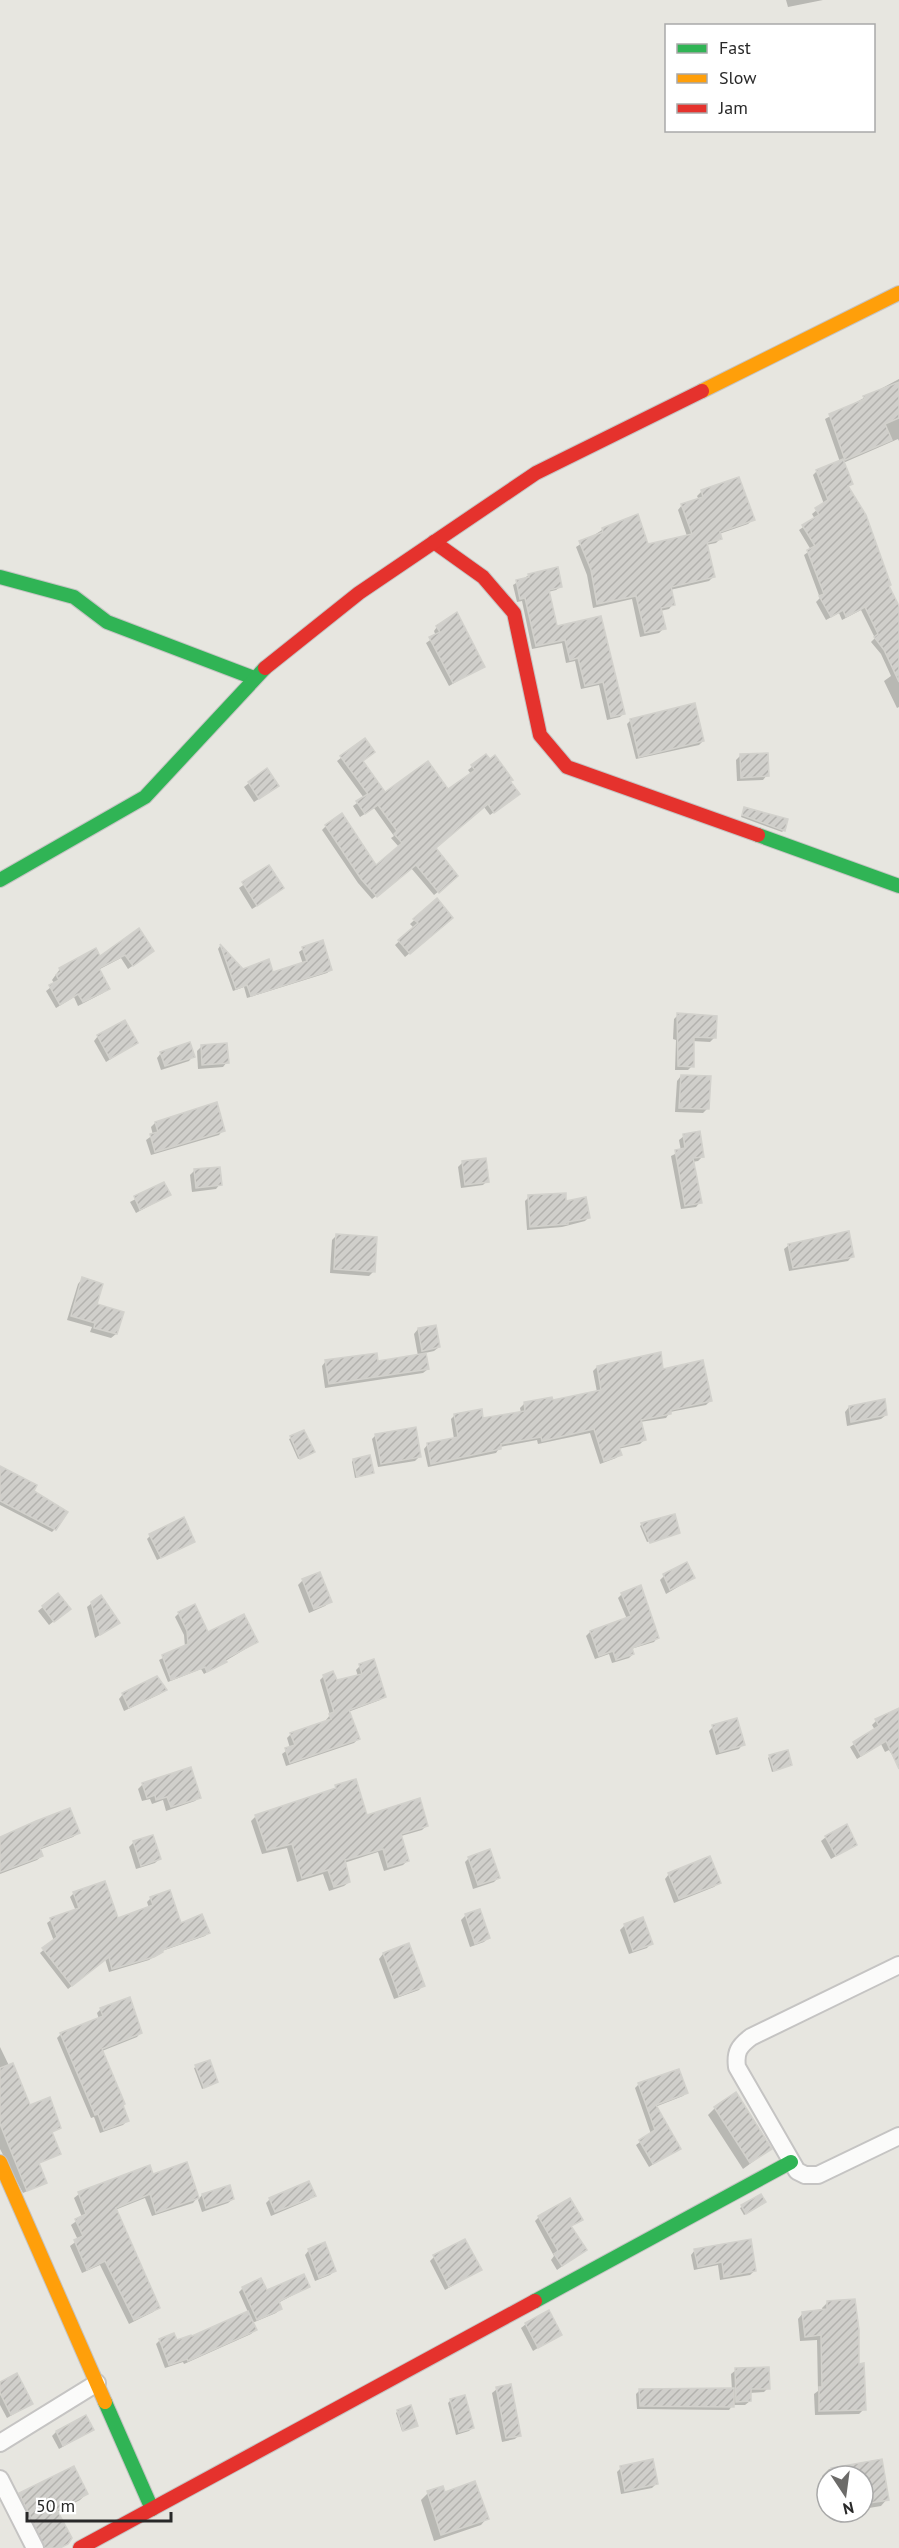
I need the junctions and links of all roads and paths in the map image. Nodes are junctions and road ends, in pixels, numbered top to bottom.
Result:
1 (899, 293) edge
2 (434, 542) junction
3 (0, 577) edge
4 (254, 678) junction
5 (0, 880) edge
6 (899, 886) edge
7 (899, 1965) edge
8 (899, 2136) edge
9 (791, 2162) junction
10 (0, 2163) edge
11 (97, 2383) junction
12 (0, 2443) edge
13 (0, 2479) edge
14 (152, 2509) junction
15 (35, 2548) edge
16 (80, 2548) edge

1 - 2 street
2 - 4 street
2 - 6 street
3 - 4 street
4 - 5 street
7 - 9 street
8 - 9 street
9 - 14 street
10 - 11 street
11 - 12 street
11 - 14 street
13 - 15 street
14 - 16 street

